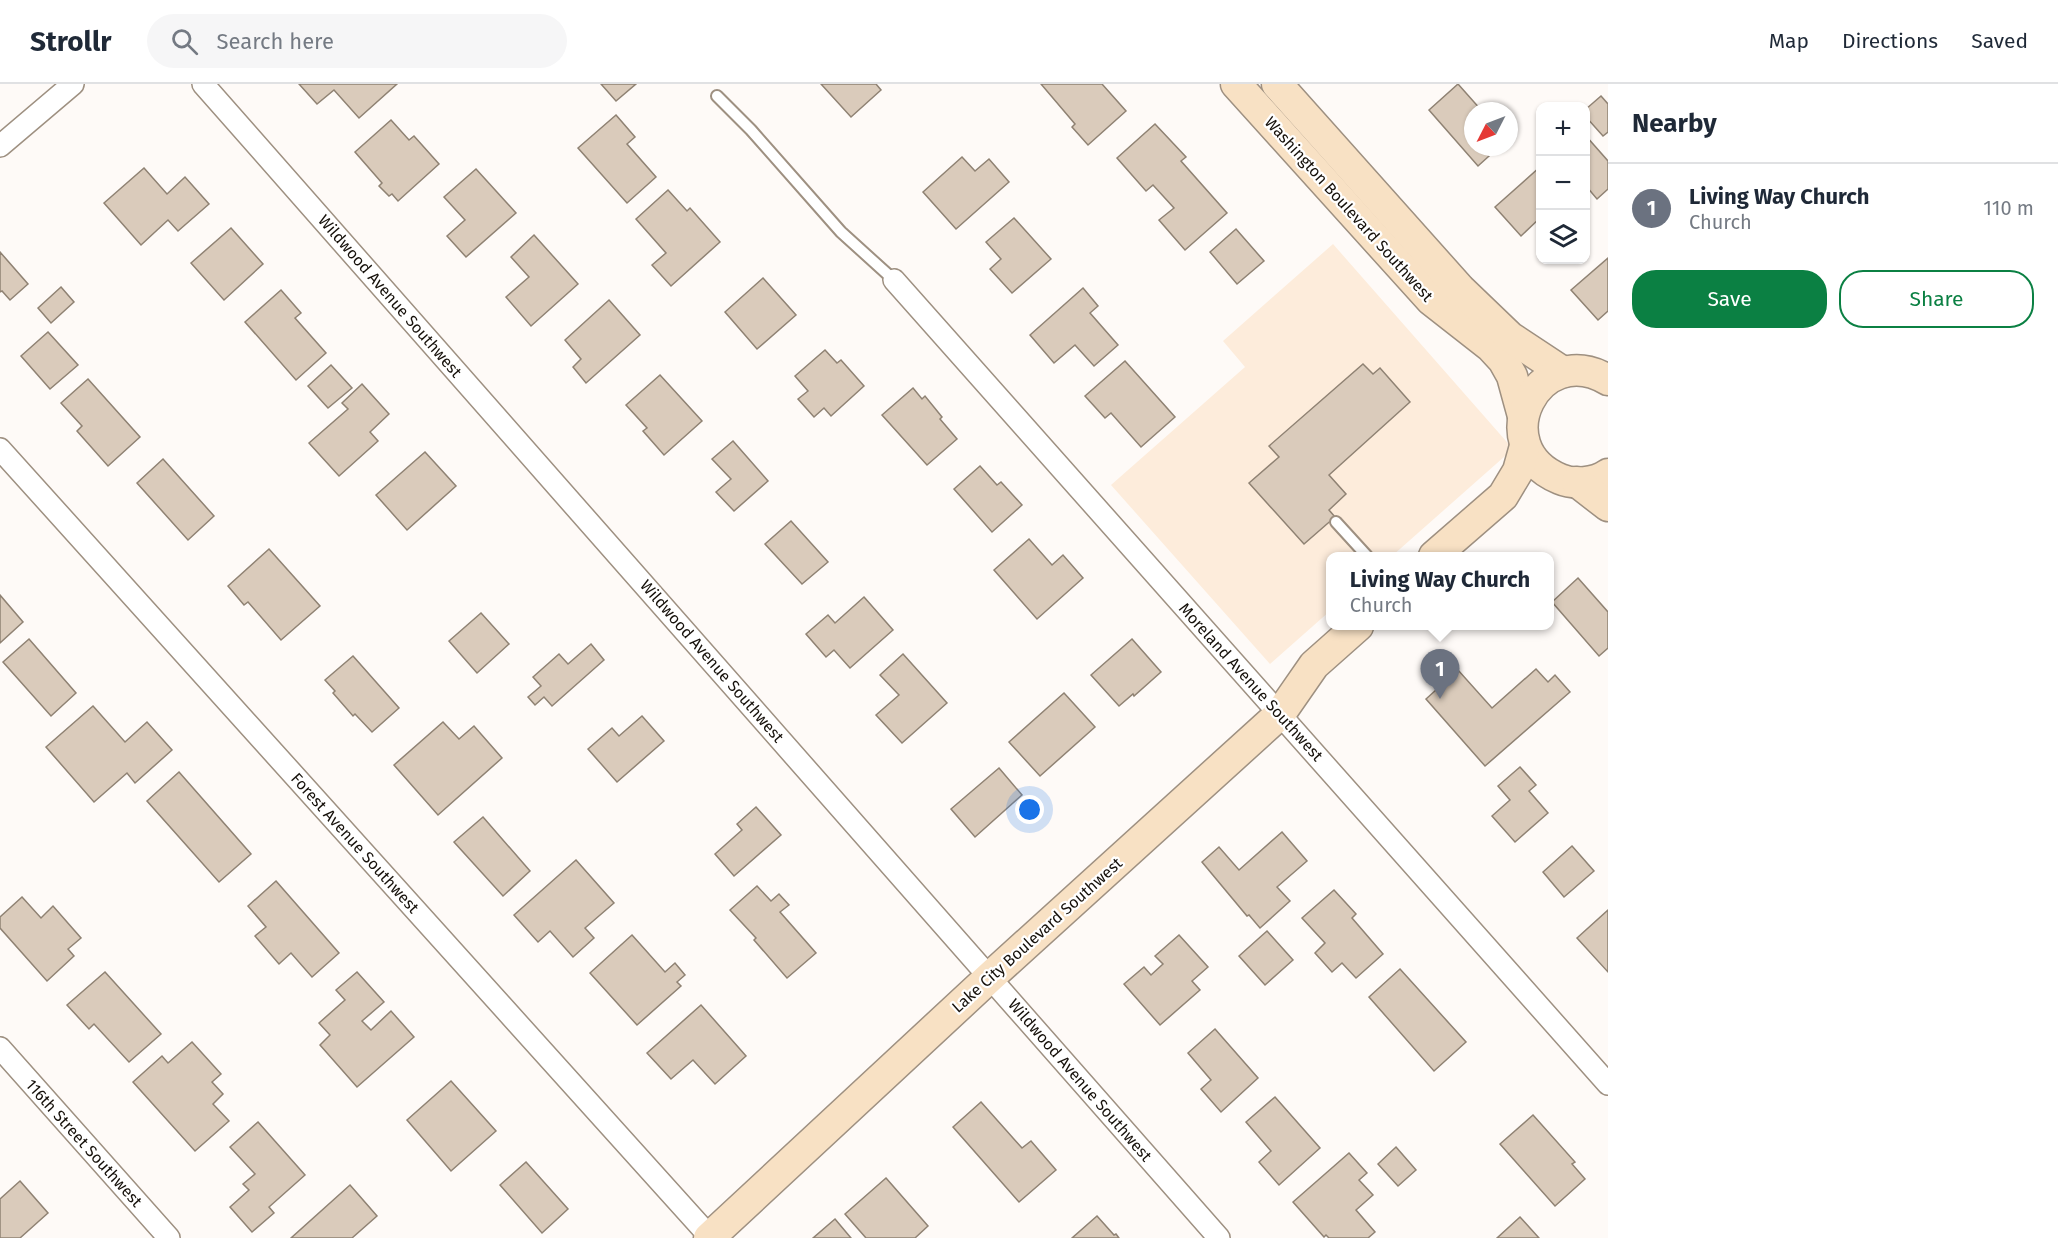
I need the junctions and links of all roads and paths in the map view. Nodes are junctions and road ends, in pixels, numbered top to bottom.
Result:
1 (73, 84) edge
2 (203, 84) edge
3 (1236, 84) edge
4 (1277, 84) edge
5 (717, 96) dead end
6 (0, 146) edge
7 (894, 280) joint
8 (1590, 372) edge
9 (1523, 416) junction
10 (1525, 446) junction
11 (0, 449) edge
12 (1608, 474) edge
13 (1572, 482) junction
14 (1503, 496) junction
15 (1608, 506) edge
16 (1336, 522) dead end
17 (1363, 552) edge
18 (1439, 552) edge
19 (1353, 630) edge
20 (1280, 714) junction
21 (990, 978) junction
22 (0, 1048) edge
23 (1608, 1084) edge
24 (169, 1238) edge
25 (710, 1238) edge
26 (1220, 1238) edge

1 - 6 street
2 - 21 street, Wildwood Avenue Southwest
3 - 9 street, Washington Boulevard Southwest
4 - 8 street, Washington Boulevard Southwest
5 - 7 lane
7 - 20 street, Moreland Avenue Southwest
8 - 9 street
9 - 10 street, Washington Boulevard Southwest
10 - 13 street
10 - 14 street
11 - 25 street, Forest Avenue Southwest
12 - 13 street
13 - 14 street
13 - 15 street
14 - 18 street
16 - 17 lane
19 - 20 street, Lake City Boulevard Southwest
20 - 21 street, Lake City Boulevard Southwest
20 - 23 street, Moreland Avenue Southwest
21 - 25 street, Lake City Boulevard Southwest
21 - 26 street, Wildwood Avenue Southwest
22 - 24 street, 116th Street Southwest

